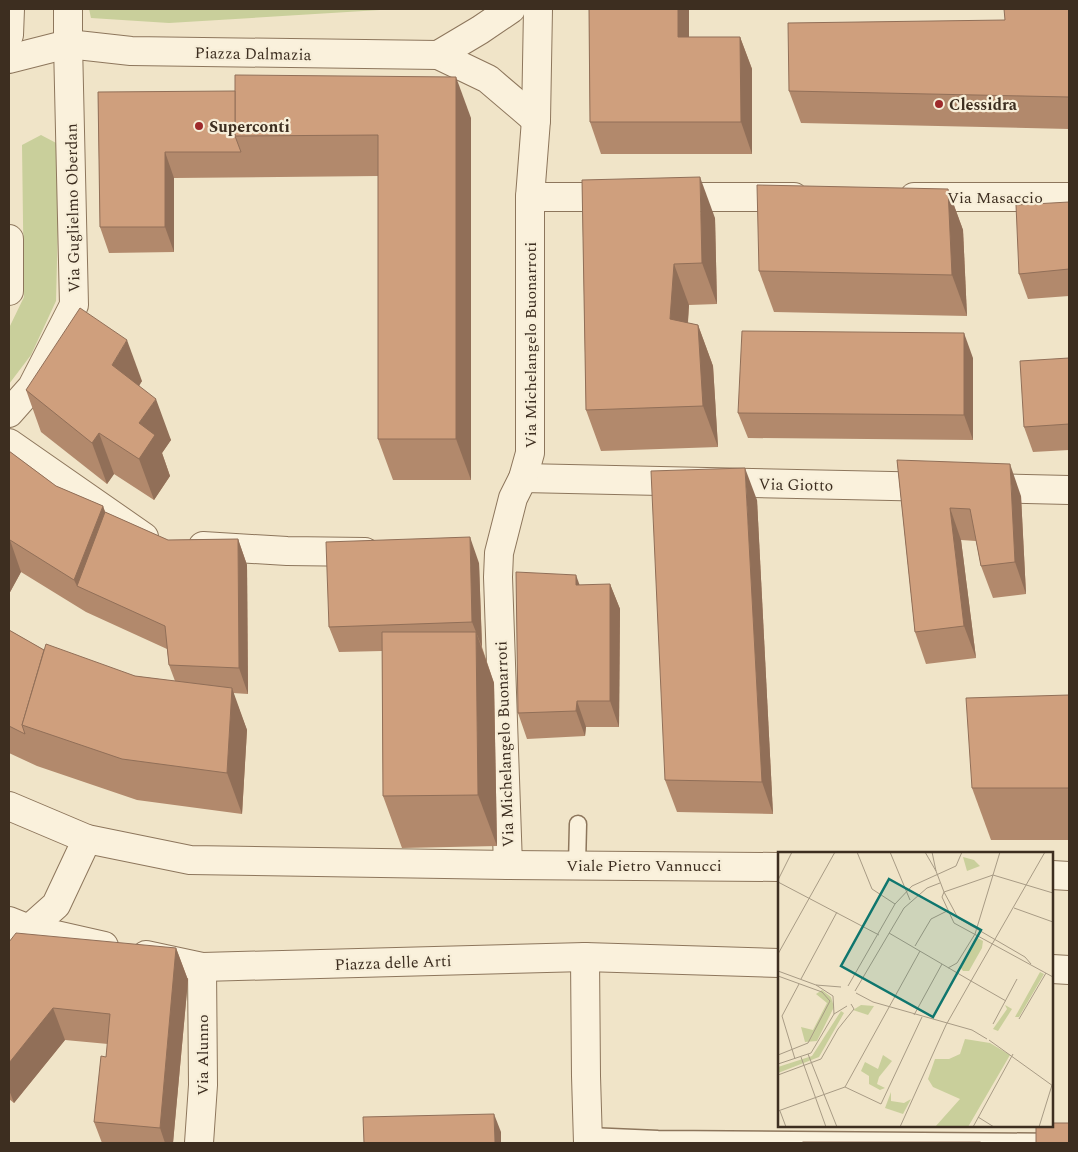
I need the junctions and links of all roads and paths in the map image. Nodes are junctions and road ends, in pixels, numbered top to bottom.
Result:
1 (10, 9) edge
2 (68, 9) edge
3 (511, 9) edge
4 (538, 9) edge
5 (9, 35) edge
6 (68, 44) junction
7 (438, 55) junction
8 (9, 59) edge
9 (536, 120) junction
10 (530, 197) junction
11 (814, 197) edge
12 (893, 197) edge
13 (1069, 197) edge
14 (9, 239) edge
15 (9, 292) edge
16 (9, 413) edge
17 (9, 443) edge
18 (523, 478) junction
19 (1069, 490) edge
20 (393, 552) edge
21 (9, 806) edge
22 (578, 824) dead end
23 (87, 839) junction
24 (508, 865) junction
25 (577, 865) junction
26 (778, 866) edge
27 (1053, 875) edge
28 (1069, 876) edge
29 (19, 925) edge
30 (9, 954) edge
31 (585, 957) junction
32 (778, 963) edge
33 (202, 967) junction
34 (1053, 969) edge
35 (1069, 970) edge
36 (588, 1140) edge
37 (658, 1141) edge
38 (1069, 1142) edge
39 (199, 1143) edge

1 - 5 street
2 - 6 street
3 - 7 street
4 - 9 street
6 - 7 street, Piazza Dalmazia
6 - 8 street, Piazza Dalmazia
6 - 16 street, Via Guglielmo Oberdan
7 - 9 street, Piazza Dalmazia
9 - 10 street, Via Michelangelo Buonarroti
10 - 11 street
10 - 18 street, Via Michelangelo Buonarroti
12 - 13 street, Via Masaccio
14 - 15 street
17 - 20 street
18 - 19 street, Via Giotto
18 - 24 street, Via Michelangelo Buonarroti
21 - 23 street
22 - 25 lane
23 - 24 street
23 - 29 street
24 - 25 street, Viale Pietro Vannucci
25 - 26 street, Viale Pietro Vannucci
27 - 28 street
29 - 30 street
29 - 33 street, Piazza delle Arti
31 - 32 street
31 - 33 street, Piazza delle Arti
31 - 36 street
33 - 39 street, Via Alunno
34 - 35 street
36 - 37 lane
37 - 38 lane

